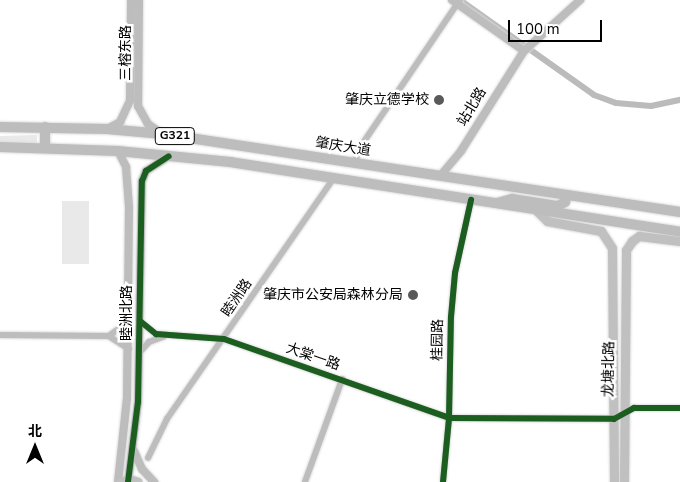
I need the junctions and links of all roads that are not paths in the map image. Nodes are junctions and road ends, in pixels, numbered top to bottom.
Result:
1 (131, 0) edge
2 (139, 0) edge
3 (580, 0) edge
4 (456, 1) edge
5 (524, 51) junction
6 (45, 127) junction
7 (0, 128) edge
8 (107, 129) junction
9 (162, 134) junction
10 (0, 147) edge
11 (45, 147) junction
12 (118, 151) junction
13 (169, 156) junction
14 (356, 163) junction
15 (441, 174) junction
16 (334, 178) junction
17 (567, 194) junction
18 (471, 200) junction
19 (494, 204) junction
20 (129, 207) junction
21 (140, 208) junction
22 (537, 211) junction
23 (680, 212) edge
24 (680, 219) edge
25 (658, 229) junction
26 (680, 232) edge
27 (680, 241) edge
28 (129, 321) junction
29 (140, 321) junction
30 (0, 335) edge
31 (109, 336) junction
32 (166, 336) junction
33 (224, 339) junction
34 (129, 349) junction
35 (140, 352) junction
36 (342, 380) junction
37 (680, 408) edge
38 (622, 414) junction
39 (449, 418) junction
40 (614, 419) junction
41 (134, 451) junction
42 (148, 458) dead end
43 (127, 481) edge
44 (154, 482) edge
45 (305, 482) edge
46 (443, 482) edge
47 (614, 482) edge
48 (624, 482) edge

1 - 8 street, 三榕东路
2 - 9 street, 三榕东路
3 - 5 street, 站北路
4 - 5 street
4 - 14 street
5 - 15 street, 站北路
6 - 7 highway, 肇庆大道 / G321
6 - 8 highway, 肇庆大道 / G321
6 - 11 highway
8 - 9 highway, 肇庆大道 / G321
9 - 14 highway, 肇庆大道 / G321
10 - 11 highway, G321
11 - 12 highway, G321
12 - 13 highway, G321
12 - 20 street, 睦洲北路
13 - 16 highway, G321
13 - 21 street, 睦洲北路
14 - 15 highway, 肇庆大道 / G321
15 - 17 highway, 肇庆大道 / G321
16 - 18 highway, G321
16 - 33 street, 睦洲路
17 - 19 highway
17 - 23 highway, 肇庆大道 / G321
18 - 19 highway, G321
18 - 39 street, 桂园路
19 - 22 highway, G321
20 - 21 street
20 - 28 street, 睦洲北路
21 - 29 street, 睦洲北路
22 - 25 highway, G321
22 - 40 main road, 龙塘北路
24 - 25 highway
25 - 26 highway, G321
27 - 38 main road, 龙塘北路
28 - 31 street
28 - 34 street, 睦洲北路
29 - 32 street
29 - 35 street, 睦洲北路
30 - 31 street
31 - 34 street
32 - 33 street, 大棠一路
32 - 35 street
33 - 36 street, 大棠一路
33 - 42 street, 睦洲路
34 - 43 street, 睦洲北路
35 - 41 street, 睦洲北路
36 - 39 street, 大棠一路
36 - 45 street
37 - 38 street
38 - 40 street
38 - 48 main road, 龙塘北路
39 - 40 street, 大棠一路
39 - 46 street, 桂园路
40 - 47 main road, 龙塘北路
41 - 43 street, 睦洲北路
41 - 44 street

